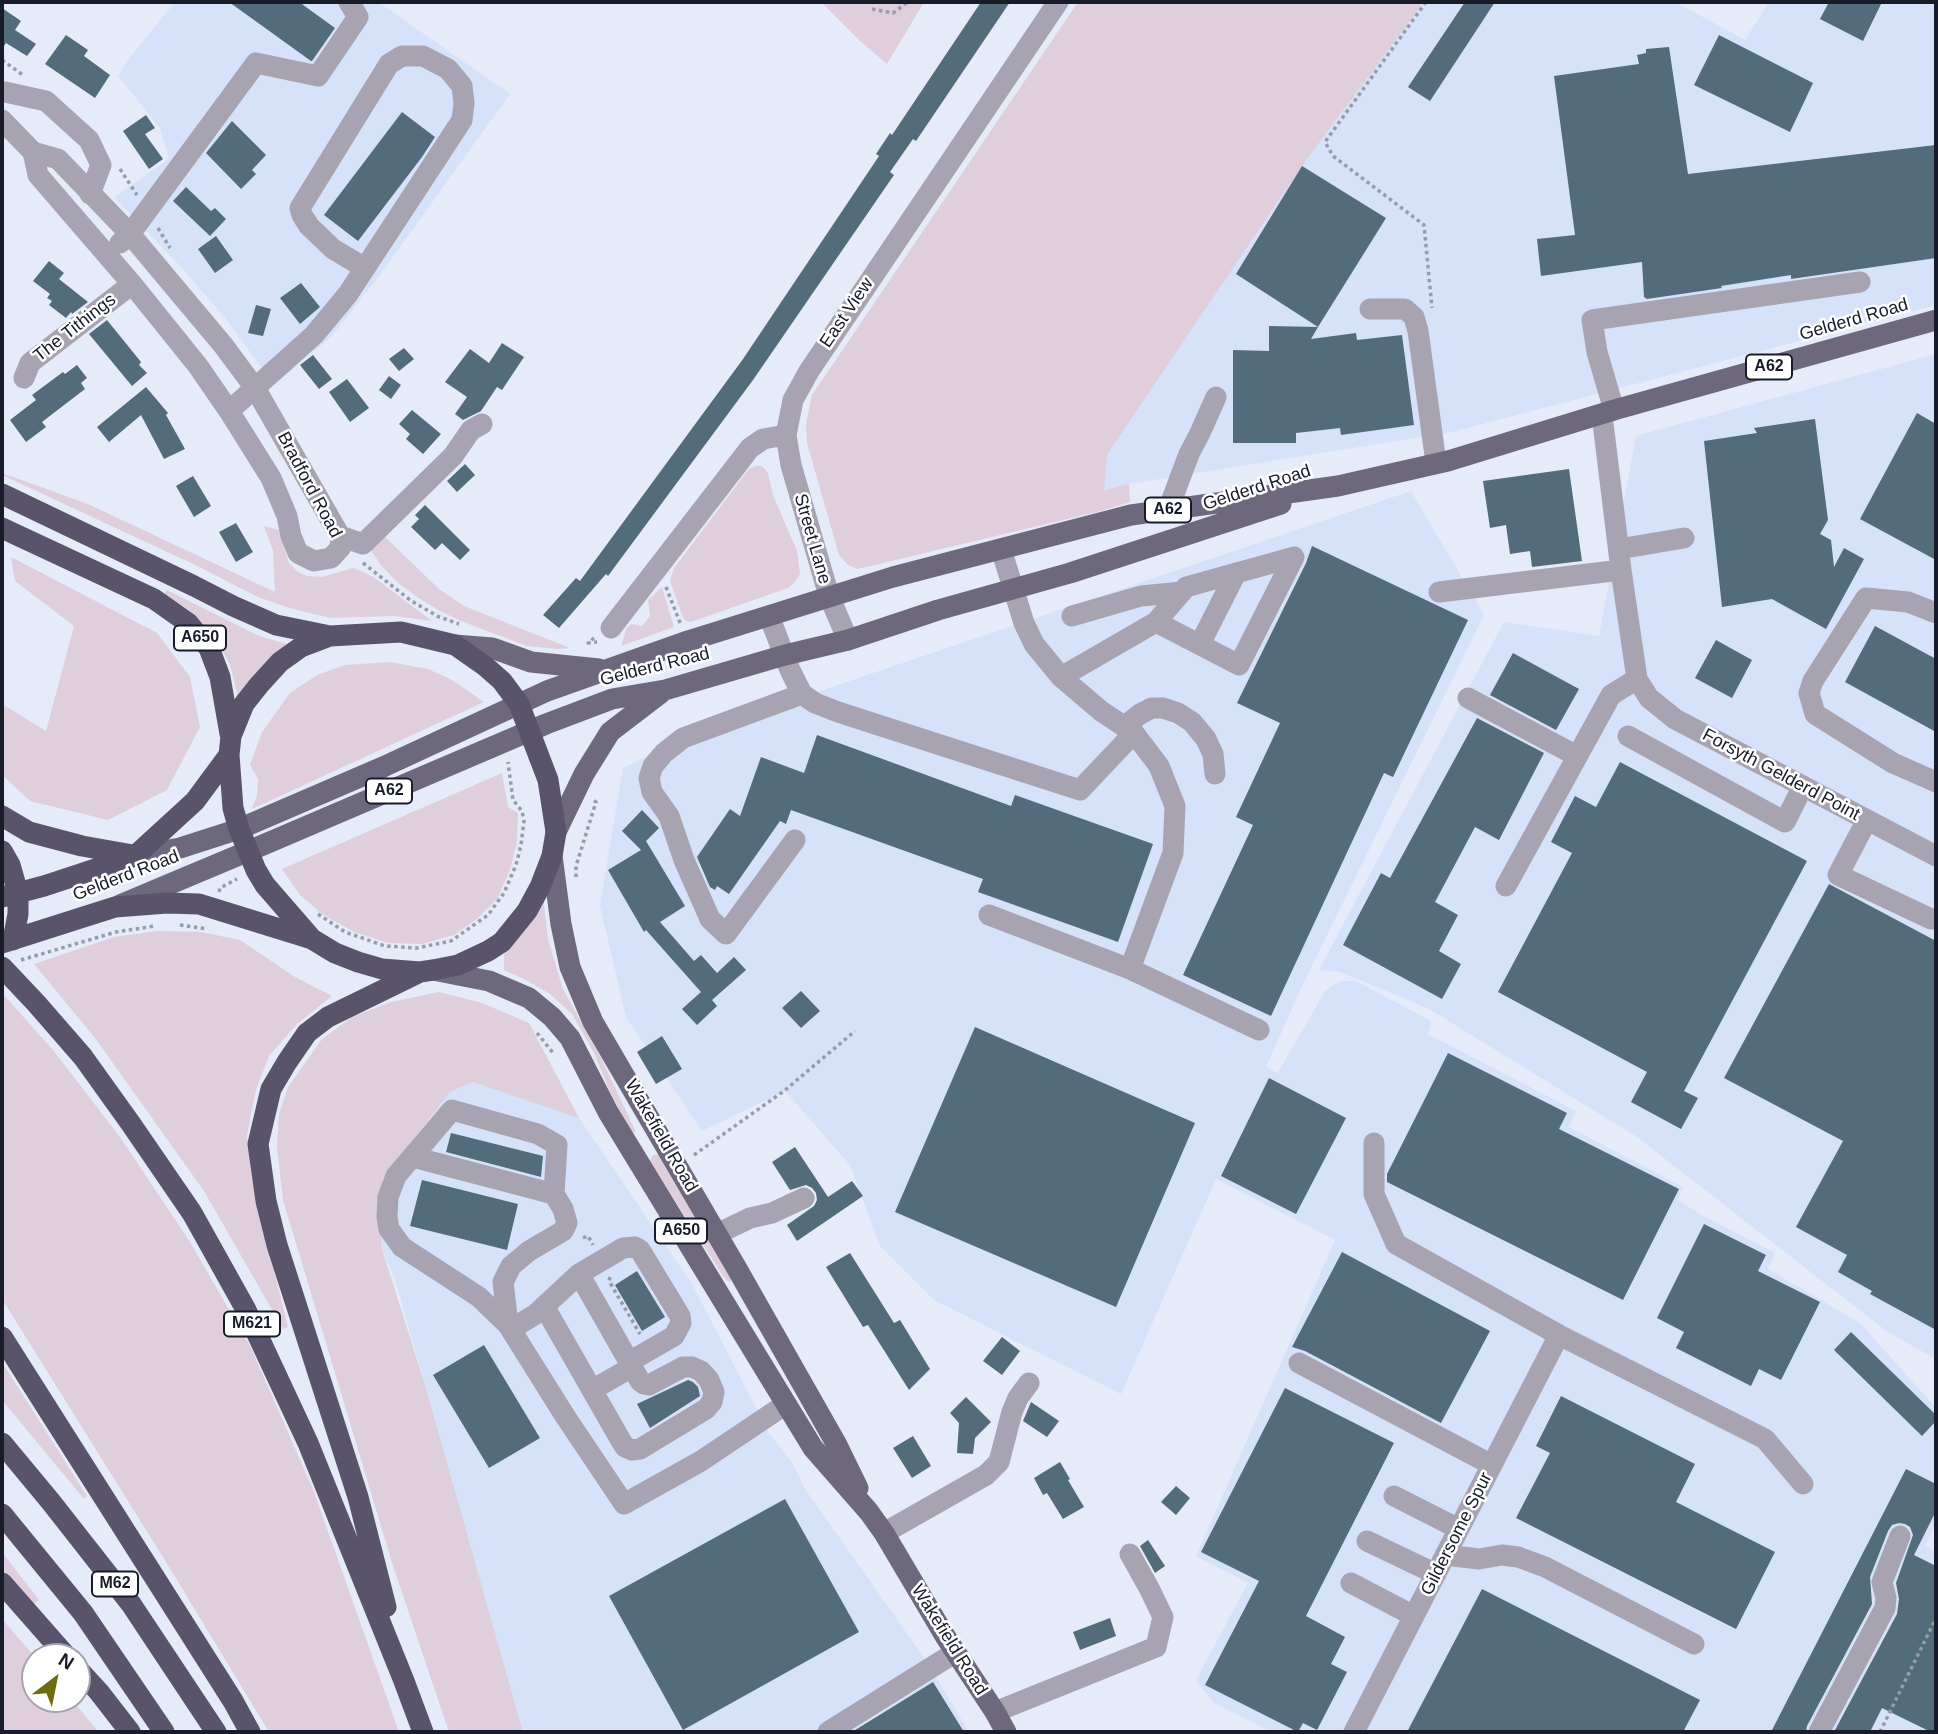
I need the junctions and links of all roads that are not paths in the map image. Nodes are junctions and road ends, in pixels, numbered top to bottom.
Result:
1 (349, 2) edge
2 (1058, 2) edge
3 (2, 92) edge
4 (2, 120) edge
5 (33, 152) junction
6 (90, 194) junction
7 (130, 234) junction
8 (108, 253) junction
9 (365, 268) junction
10 (1860, 282) dead end
11 (132, 284) junction
12 (1370, 309) dead end
13 (1936, 320) edge
14 (24, 378) dead end
15 (255, 388) junction
16 (1216, 397) dead end
17 (229, 411) junction
18 (1608, 413) junction
19 (482, 424) dead end
20 (786, 435) junction
21 (1436, 463) junction
22 (1338, 486) junction
23 (2, 494) edge
24 (1168, 510) junction
25 (2, 528) edge
26 (1684, 538) dead end
27 (341, 542) junction
28 (1001, 549) junction
29 (1620, 559) junction
30 (1236, 573) junction
31 (1014, 589) junction
32 (1182, 592) junction
33 (1439, 593) dead end
34 (829, 596) junction
35 (1936, 613) edge
36 (769, 616) junction
37 (1072, 616) dead end
38 (1156, 622) junction
39 (611, 628) dead end
40 (330, 636) junction
41 (848, 640) junction
42 (455, 645) junction
43 (1200, 645) junction
44 (785, 655) junction
45 (608, 670) junction
46 (1061, 677) junction
47 (1637, 678) junction
48 (666, 690) junction
49 (802, 694) junction
50 (1468, 698) dead end
51 (519, 704) junction
52 (1129, 730) junction
53 (530, 731) junction
54 (1628, 736) dead end
55 (230, 745) junction
56 (1577, 756) junction
57 (1215, 774) dead end
58 (1936, 782) edge
59 (1803, 786) junction
60 (2, 816) edge
61 (1867, 820) junction
62 (239, 829) junction
63 (556, 832) junction
64 (795, 840) dead end
65 (2, 851) edge
66 (248, 851) junction
67 (135, 856) junction
68 (552, 856) junction
69 (1936, 856) edge
70 (1506, 886) dead end
71 (10, 895) edge
72 (115, 907) junction
73 (989, 915) dead end
74 (1931, 919) dead end
75 (312, 939) junction
76 (8, 942) edge
77 (2, 967) edge
78 (1130, 968) junction
79 (427, 971) junction
80 (1259, 1030) dead end
81 (1374, 1143) dead end
82 (413, 1157) junction
83 (554, 1194) junction
84 (804, 1198) dead end
85 (717, 1234) junction
86 (579, 1275) junction
87 (544, 1307) junction
88 (509, 1327) junction
89 (1559, 1335) junction
90 (2, 1336) edge
91 (1299, 1363) dead end
92 (631, 1364) junction
93 (1029, 1383) dead end
94 (592, 1390) junction
95 (807, 1391) junction
96 (786, 1404) junction
97 (2, 1443) edge
98 (1492, 1465) junction
99 (1803, 1484) dead end
100 (1394, 1496) dead end
101 (869, 1512) junction
102 (2, 1514) edge
103 (1459, 1529) junction
104 (884, 1533) junction
105 (1900, 1536) dead end
106 (1367, 1541) dead end
107 (1130, 1554) dead end
108 (1440, 1565) junction
109 (2, 1583) edge
110 (1351, 1583) dead end
111 (1414, 1616) junction
112 (56, 1643) edge
113 (1694, 1644) dead end
114 (956, 1652) junction
115 (404, 1681) junction
116 (91, 1683) edge
117 (995, 1712) junction
118 (130, 1732) edge
119 (164, 1732) edge
120 (216, 1732) edge
121 (250, 1732) edge
122 (423, 1732) edge
123 (828, 1732) edge
124 (1006, 1732) edge
125 (1354, 1732) edge
126 (1819, 1732) edge

1 - 7 street
2 - 20 street, East View
3 - 6 street
4 - 5 street
5 - 6 street, Bradford Road
5 - 8 street, Bradford Road
6 - 7 street, Bradford Road
7 - 8 street
7 - 15 street, Bradford Road
8 - 11 street, Bradford Road
9 - 9 street
9 - 15 street
10 - 18 street, Forsyth Gelderd Point
11 - 14 street, The Tithings
11 - 17 street, Bradford Road
12 - 21 street
13 - 18 main road, Gelderd Road / A62
15 - 17 street
15 - 27 street, Bradford Road
16 - 24 street
17 - 27 street, Bradford Road
18 - 21 main road, Gelderd Road / A62
18 - 29 street, Forsyth Gelderd Point
19 - 27 street
20 - 34 street, Street Lane
20 - 39 street
21 - 22 main road, Gelderd Road / A62
22 - 24 main road, Gelderd Road / A62
22 - 31 main road, Gelderd Road / A62
23 - 40 highway, A650
24 - 28 main road, Gelderd Road / A62
25 - 55 highway, A650
26 - 29 street
28 - 31 street
28 - 34 main road, Gelderd Road / A62
29 - 33 street
29 - 47 street, Forsyth Gelderd Point
30 - 32 street
30 - 43 street
30 - 43 street
31 - 41 main road, Gelderd Road / A62
31 - 46 street
32 - 37 street
32 - 38 street
34 - 36 main road, Gelderd Road / A62
34 - 41 street, Street Lane
35 - 58 street
36 - 44 street
36 - 45 main road, Gelderd Road / A62
38 - 43 street
38 - 46 street
40 - 42 highway
40 - 55 highway
41 - 44 main road, Gelderd Road / A62
42 - 45 main road
42 - 51 highway
44 - 48 main road, Gelderd Road / A62
44 - 49 street
45 - 51 main road, Gelderd Road / A62
46 - 52 street
47 - 56 street
47 - 59 street, Forsyth Gelderd Point
48 - 53 main road, Gelderd Road / A62
48 - 63 main road
49 - 52 street
49 - 64 street
50 - 56 street
51 - 53 highway
51 - 62 main road, Gelderd Road / A62
52 - 57 street
52 - 78 street
53 - 63 highway
53 - 66 main road, Gelderd Road / A62
54 - 59 street
55 - 62 highway
55 - 67 highway, Gelderd Road
56 - 70 street
59 - 61 street, Forsyth Gelderd Point
60 - 67 highway
61 - 69 street, Forsyth Gelderd Point
61 - 74 street
62 - 66 highway
62 - 67 main road, Gelderd Road / A62
63 - 68 highway
65 - 71 highway
66 - 72 main road, Gelderd Road / A62
66 - 75 highway
67 - 71 highway, Gelderd Road / A62
68 - 79 highway
68 - 85 main road, Wakefield Road / A650
71 - 76 highway
72 - 75 highway
72 - 76 highway, Gelderd Road / A62
73 - 78 street
75 - 79 highway
77 - 115 highway, M621
78 - 80 street
79 - 96 main road, Wakefield Road / A650
79 - 115 highway, M621
81 - 89 street
82 - 83 street
82 - 83 street
82 - 88 street
83 - 88 street
84 - 85 street
85 - 95 main road, Wakefield Road / A650
86 - 87 street
86 - 92 street
86 - 92 street
87 - 88 street
87 - 94 street
88 - 96 street
89 - 98 street, Gildersome Spur
89 - 99 street
90 - 121 highway
91 - 98 street
92 - 94 street
92 - 94 street
93 - 104 street
95 - 96 main road
95 - 101 main road, Wakefield Road / A650
96 - 101 main road, Wakefield Road / A650
97 - 120 highway, M62
98 - 103 street, Gildersome Spur
100 - 103 street
101 - 104 main road, Wakefield Road / A650
102 - 119 highway, M62
103 - 108 street, Gildersome Spur
104 - 114 main road, Wakefield Road / A650
105 - 126 street
106 - 108 street
107 - 117 street
108 - 111 street, Gildersome Spur
108 - 113 street
109 - 112 highway
110 - 111 street
111 - 125 street, Gildersome Spur
114 - 117 main road, Wakefield Road / A650
114 - 123 street
115 - 122 highway, M621
116 - 118 highway
117 - 124 main road, Wakefield Road / A650

